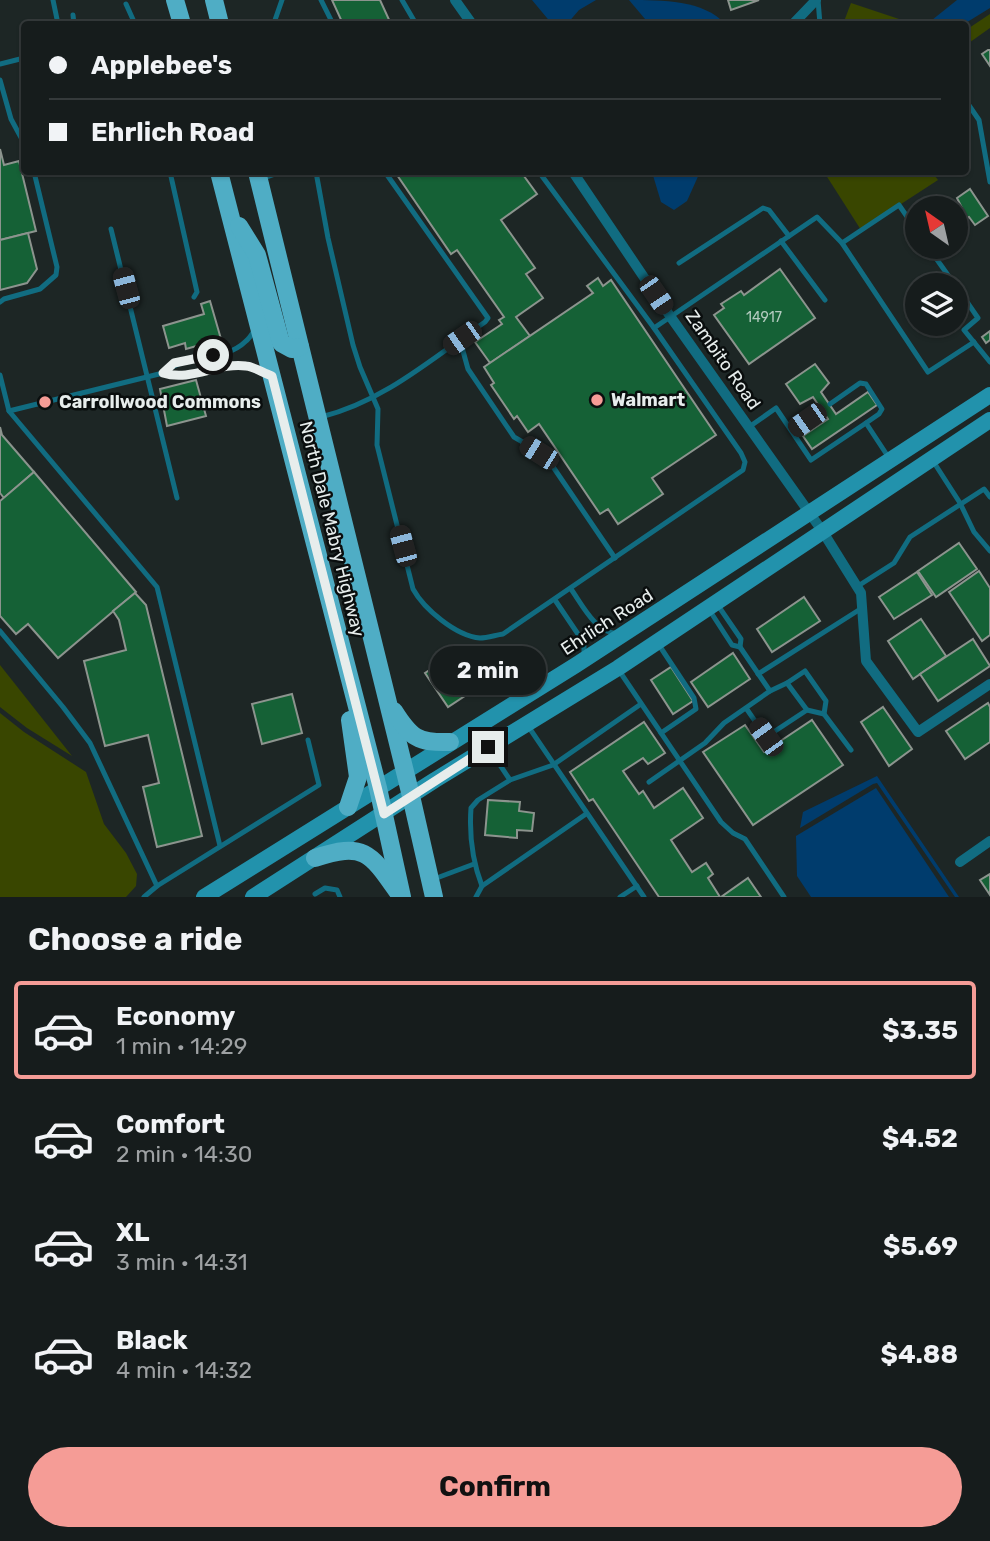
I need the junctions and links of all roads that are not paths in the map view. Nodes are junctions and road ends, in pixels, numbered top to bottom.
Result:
1 (53, 0) edge
2 (175, 0) edge
3 (214, 0) edge
4 (282, 0) edge
5 (321, 0) edge
6 (402, 0) edge
7 (455, 0) edge
8 (817, 0) edge
9 (126, 4) dead end
10 (73, 15) dead end
11 (57, 21) edge
12 (74, 21) edge
13 (134, 21) edge
14 (181, 21) edge
15 (219, 21) edge
16 (275, 21) edge
17 (332, 21) edge
18 (414, 21) edge
19 (470, 21) edge
20 (796, 21) edge
21 (820, 21) edge
22 (21, 59) edge
23 (0, 64) edge
24 (0, 80) edge
25 (969, 105) edge
26 (21, 137) edge
27 (35, 175) edge
28 (171, 175) edge
29 (220, 175) edge
30 (317, 175) edge
31 (387, 175) edge
32 (541, 175) edge
33 (575, 175) edge
34 (258, 176) edge
35 (990, 182) edge
36 (229, 211) junction
37 (905, 214) edge
38 (111, 229) dead end
39 (789, 236) junction
40 (781, 241) junction
41 (842, 243) junction
42 (679, 263) dead end
43 (194, 297) dead end
44 (825, 300) dead end
45 (0, 302) edge
46 (968, 304) edge
47 (670, 316) junction
48 (258, 325) junction
49 (654, 327) junction
50 (968, 327) edge
51 (968, 335) edge
52 (462, 338) junction
53 (974, 342) junction
54 (300, 347) junction
55 (990, 362) edge
56 (163, 373) junction
57 (0, 375) edge
58 (148, 376) junction
59 (272, 376) junction
60 (990, 395) edge
61 (374, 398) junction
62 (830, 404) dead end
63 (822, 410) dead end
64 (9, 411) junction
65 (318, 418) junction
66 (990, 420) edge
67 (866, 423) junction
68 (749, 427) junction
69 (791, 430) junction
70 (931, 459) junction
71 (891, 461) junction
72 (987, 487) edge
73 (990, 497) edge
74 (177, 498) dead end
75 (960, 503) junction
76 (810, 513) junction
77 (823, 532) junction
78 (990, 551) edge
79 (615, 558) junction
80 (857, 586) junction
81 (571, 589) junction
82 (555, 600) junction
83 (712, 606) junction
84 (862, 608) junction
85 (0, 631) edge
86 (628, 632) junction
87 (657, 642) junction
88 (740, 647) junction
89 (345, 661) junction
90 (576, 665) junction
91 (618, 668) junction
92 (758, 674) junction
93 (787, 683) junction
94 (990, 684) edge
95 (770, 691) junction
96 (387, 699) junction
97 (641, 704) junction
98 (746, 708) junction
99 (807, 710) junction
100 (824, 714) junction
101 (526, 724) junction
102 (661, 733) junction
103 (309, 740) dead end
104 (450, 742) junction
105 (488, 747) junction
106 (851, 750) dead end
107 (680, 762) junction
108 (552, 765) junction
109 (405, 771) junction
110 (510, 780) junction
111 (649, 782) dead end
112 (378, 788) junction
113 (411, 796) junction
114 (348, 807) junction
115 (384, 814) junction
116 (586, 814) junction
117 (990, 841) edge
118 (220, 846) junction
119 (315, 858) junction
120 (960, 862) dead end
121 (474, 864) junction
122 (157, 886) junction
123 (482, 886) junction
124 (637, 886) junction
125 (432, 889) edge
126 (315, 894) dead end
127 (144, 897) edge
128 (204, 897) edge
129 (253, 897) edge
130 (340, 897) edge
131 (401, 897) edge
132 (476, 897) edge
133 (620, 897) edge
134 (644, 897) edge
135 (785, 897) edge

1 - 11 lane
2 - 14 main road
3 - 15 main road
4 - 16 lane
5 - 17 lane
6 - 18 lane
7 - 19 street
8 - 20 street
8 - 21 lane
9 - 13 lane
10 - 12 lane
22 - 23 lane
24 - 26 lane
25 - 35 lane
27 - 45 lane
28 - 43 lane
29 - 36 main road, North Dale Mabry Highway
30 - 61 lane
31 - 52 lane
32 - 49 lane
33 - 47 street, Zambito Road
34 - 54 main road, North Dale Mabry Highway
36 - 48 main road, North Dale Mabry Highway
36 - 54 main road
37 - 41 lane
38 - 58 lane
39 - 40 lane
39 - 41 lane
39 - 42 lane
40 - 44 lane
40 - 47 lane
41 - 53 lane
46 - 50 lane
47 - 49 lane
47 - 68 street, Zambito Road
48 - 56 lane
48 - 59 main road, North Dale Mabry Highway
49 - 79 lane
51 - 53 lane
52 - 61 lane
52 - 79 lane
53 - 55 lane
54 - 65 main road, North Dale Mabry Highway
56 - 58 lane
56 - 59 lane
57 - 64 lane
58 - 64 lane
58 - 74 lane
59 - 89 main road, North Dale Mabry Highway
60 - 71 main road, Ehrlich Road
61 - 65 lane
61 - 82 lane
62 - 67 lane
63 - 69 lane
64 - 118 lane
65 - 96 main road, North Dale Mabry Highway
66 - 70 main road
67 - 69 lane
67 - 71 lane
68 - 69 lane
68 - 76 street, Zambito Road
70 - 75 lane
70 - 77 main road
71 - 76 main road, Ehrlich Road
72 - 73 lane
72 - 75 lane
75 - 78 lane
75 - 80 lane
76 - 77 street, Zambito Road
76 - 86 main road, Ehrlich Road
77 - 80 street, Zambito Road
77 - 83 main road
79 - 81 lane
80 - 84 street, Zambito Road
81 - 82 lane
81 - 86 lane
82 - 90 lane
83 - 87 main road
83 - 88 lane
83 - 88 lane
84 - 92 lane
84 - 94 street, Zambito Road
85 - 122 lane
86 - 90 main road, Ehrlich Road
87 - 91 main road
87 - 102 lane
88 - 92 lane
89 - 112 main road, North Dale Mabry Highway
89 - 114 main road
90 - 104 main road, Ehrlich Road
91 - 97 lane
91 - 101 main road
92 - 95 lane
93 - 95 lane
93 - 99 lane
93 - 100 lane
95 - 98 lane
96 - 104 main road
96 - 109 main road, North Dale Mabry Highway
97 - 102 lane
97 - 108 lane
98 - 99 lane
98 - 107 lane
99 - 100 lane
100 - 106 lane
101 - 105 main road
101 - 108 lane
102 - 107 lane
103 - 118 lane
104 - 109 main road, Ehrlich Road
105 - 110 lane
105 - 113 main road
107 - 111 lane
107 - 135 lane
108 - 110 lane
108 - 116 lane
109 - 112 main road, Ehrlich Road
109 - 113 main road, North Dale Mabry Highway
110 - 121 lane
112 - 114 main road, Ehrlich Road
112 - 115 main road, North Dale Mabry Highway
113 - 115 main road
113 - 125 main road, North Dale Mabry Highway
114 - 128 main road, Ehrlich Road
115 - 119 main road
115 - 131 main road, North Dale Mabry Highway
116 - 123 lane
116 - 124 lane
117 - 120 street
118 - 122 lane
119 - 129 main road
119 - 131 main road
121 - 123 lane
121 - 125 lane
122 - 127 lane
123 - 132 lane
124 - 133 lane
124 - 134 lane
126 - 130 lane

